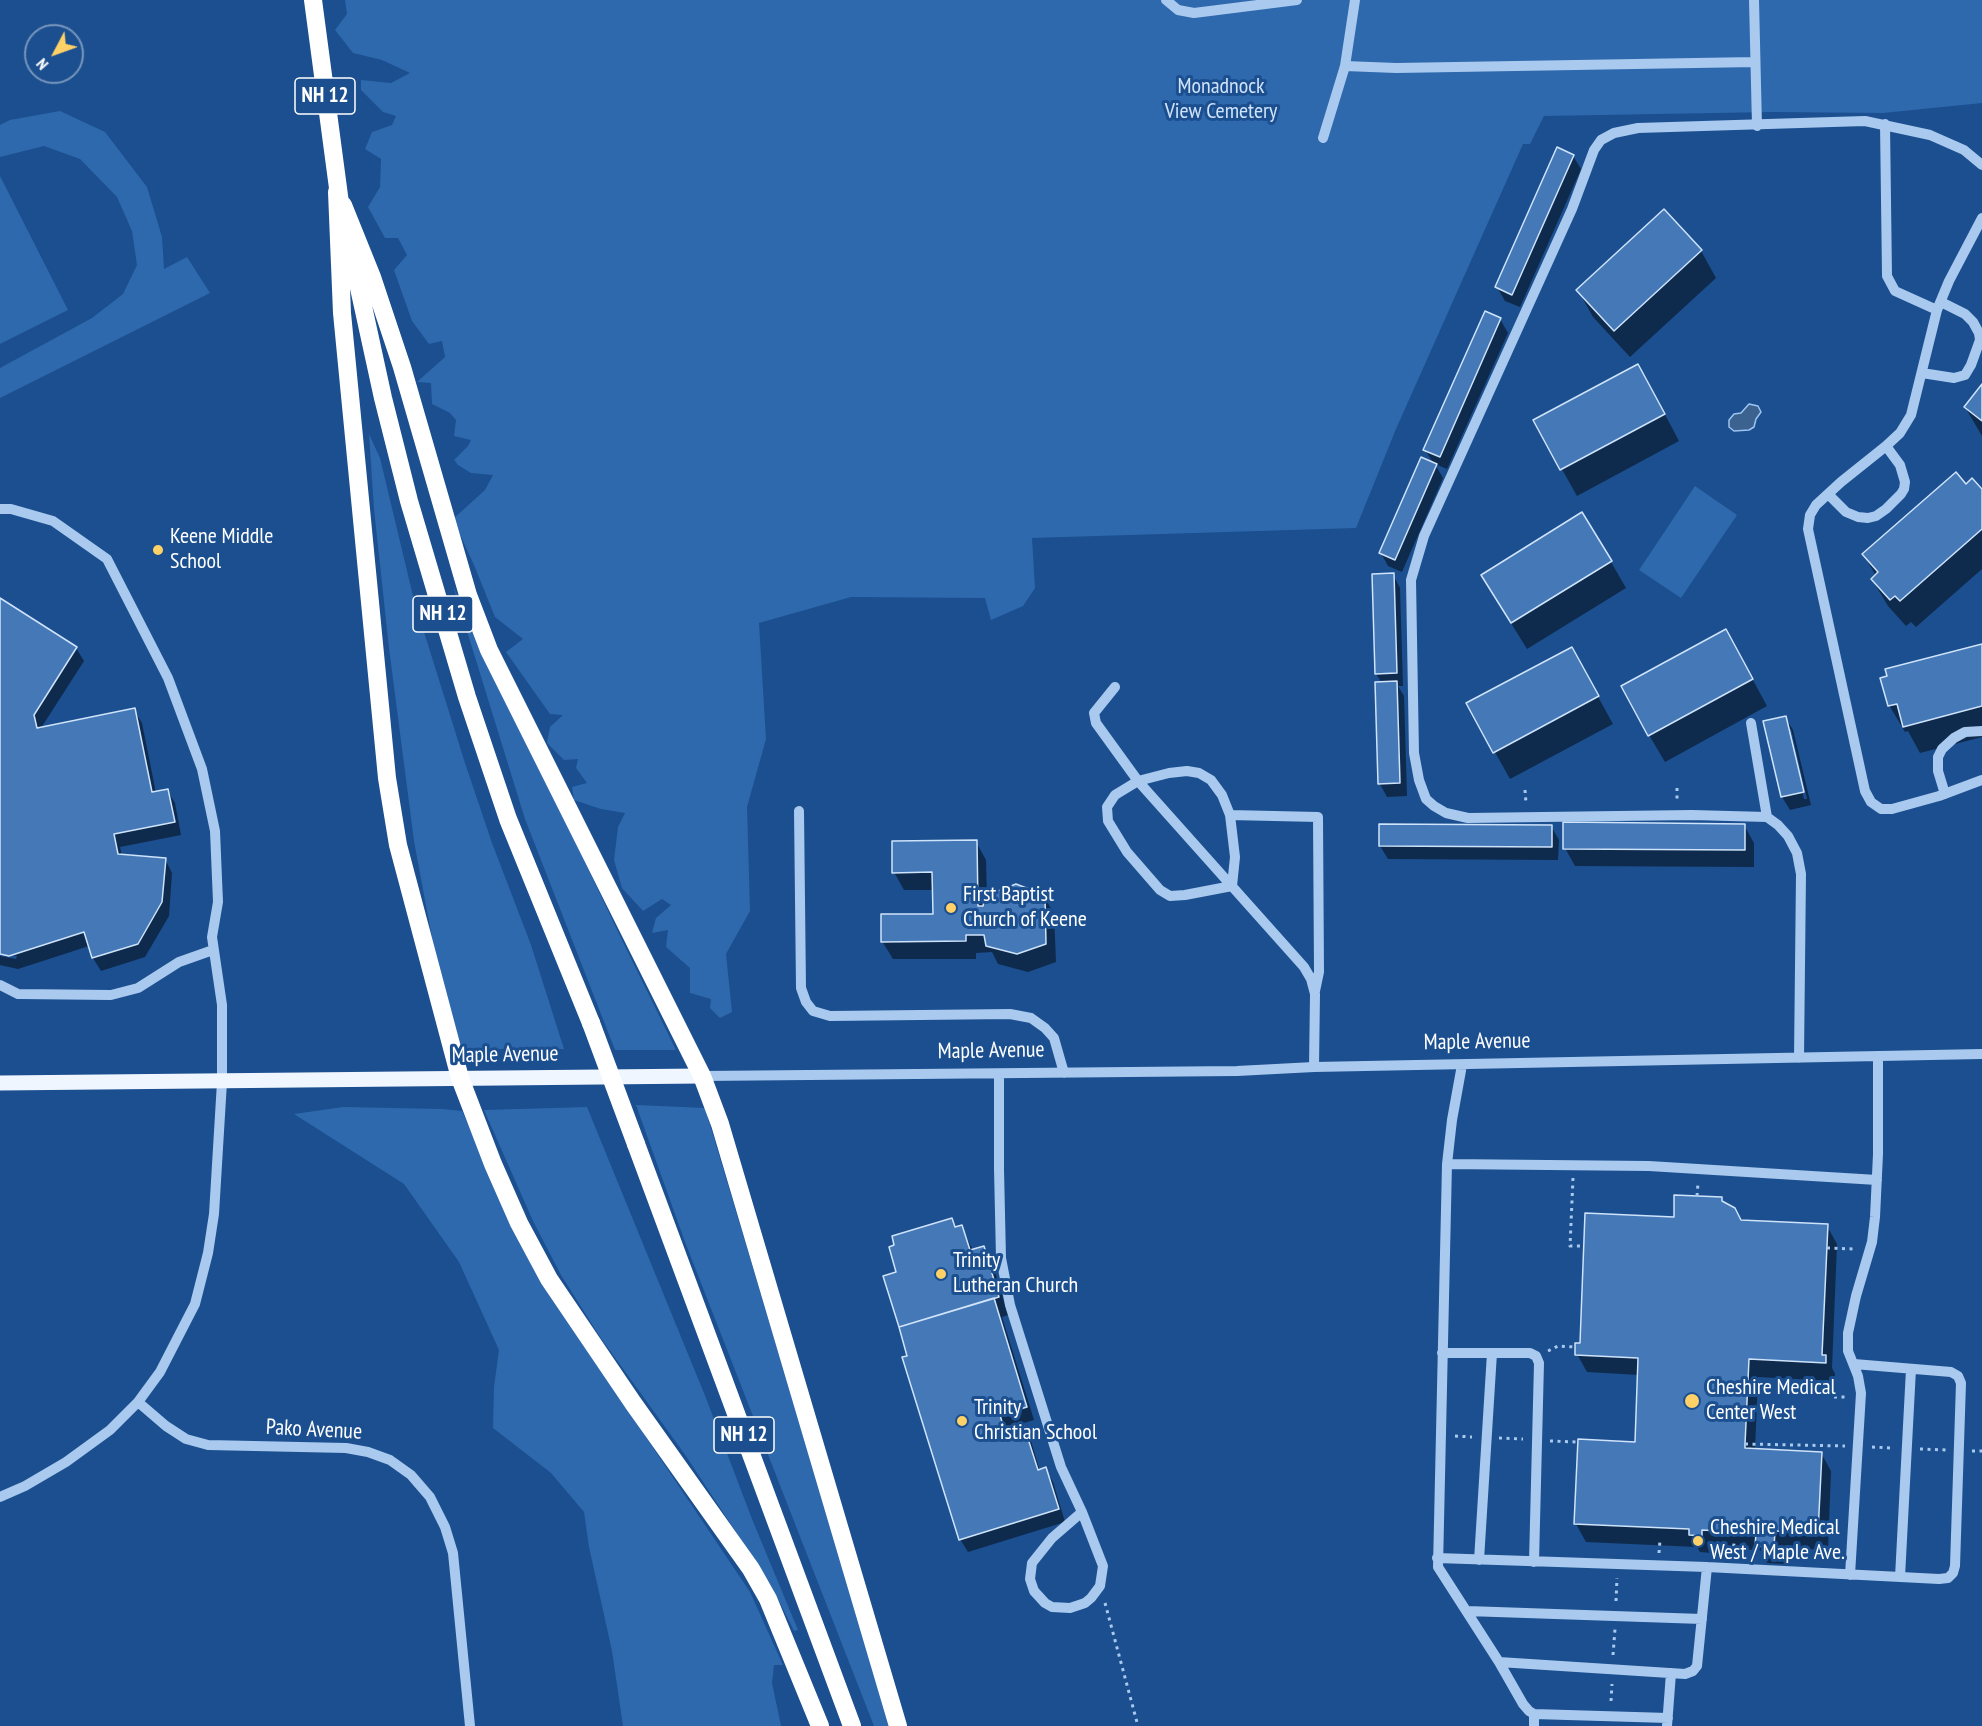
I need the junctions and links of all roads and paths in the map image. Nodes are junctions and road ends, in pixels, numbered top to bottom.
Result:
1 (313, 0) edge
2 (1166, 0) edge
3 (1297, 0) edge
4 (1355, 0) edge
5 (1754, 0) edge
6 (1755, 62) junction
7 (1345, 66) junction
8 (1885, 124) junction
9 (1757, 126) junction
10 (1323, 138) dead end
11 (1982, 165) edge
12 (338, 192) junction
13 (1982, 218) edge
14 (1939, 306) junction
15 (1922, 374) junction
16 (1886, 446) junction
17 (1828, 494) junction
18 (0, 509) edge
19 (1115, 687) dead end
20 (1751, 723) dead end
21 (1982, 731) edge
22 (1982, 780) edge
23 (1138, 781) junction
24 (1945, 794) junction
25 (799, 811) dead end
26 (1230, 815) junction
27 (1767, 817) junction
28 (1232, 886) junction
29 (213, 950) junction
30 (0, 985) edge
31 (1315, 994) junction
32 (1982, 1054) edge
33 (1878, 1056) junction
34 (1799, 1058) junction
35 (1462, 1065) junction
36 (1314, 1067) junction
37 (1064, 1073) junction
38 (999, 1074) junction
39 (702, 1076) junction
40 (460, 1078) junction
41 (222, 1082) junction
42 (0, 1083) edge
43 (1447, 1164) junction
44 (1573, 1165) junction
45 (1877, 1180) junction
46 (1698, 1183) dead end
47 (1697, 1196) dead end
48 (1584, 1246) dead end
49 (1827, 1248) dead end
50 (1870, 1250) junction
51 (1575, 1347) dead end
52 (1442, 1353) junction
53 (1492, 1353) junction
54 (1536, 1356) junction
55 (1854, 1364) junction
56 (1911, 1369) junction
57 (138, 1402) junction
58 (1448, 1436) dead end
59 (1477, 1437) dead end
60 (1498, 1438) dead end
61 (1528, 1439) dead end
62 (1546, 1440) dead end
63 (1578, 1442) dead end
64 (1745, 1444) dead end
65 (1849, 1446) dead end
66 (1867, 1447) dead end
67 (1898, 1448) dead end
68 (1918, 1449) dead end
69 (1949, 1450) dead end
70 (0, 1497) edge
71 (1082, 1512) junction
72 (1437, 1558) junction
73 (1479, 1560) junction
74 (1534, 1562) junction
75 (1618, 1564) junction
76 (1707, 1568) junction
77 (1850, 1575) junction
78 (1900, 1577) junction
79 (1100, 1586) junction
80 (1616, 1608) dead end
81 (1467, 1611) junction
82 (1702, 1619) junction
83 (1615, 1627) dead end
84 (1613, 1658) dead end
85 (1499, 1662) junction
86 (1671, 1673) junction
87 (1612, 1676) dead end
88 (1611, 1709) dead end
89 (1534, 1714) junction
90 (1668, 1722) edge
91 (470, 1726) edge
92 (820, 1726) edge
93 (852, 1726) edge
94 (898, 1726) edge
95 (1138, 1726) edge
96 (1534, 1726) edge

1 - 12 highway, NH 12
2 - 3 street
4 - 7 street
5 - 6 street
6 - 7 street
6 - 9 street
7 - 10 street
8 - 9 street
8 - 11 street
8 - 14 street
9 - 27 street
12 - 39 highway
12 - 40 highway
12 - 93 highway, NH 12, bridge
13 - 14 street
14 - 15 street
14 - 15 street
15 - 16 street
16 - 17 street
16 - 17 street
17 - 24 street
18 - 29 street
19 - 23 street
20 - 27 street
21 - 24 street
22 - 24 street
23 - 26 street
23 - 28 street
23 - 28 street
25 - 37 street
26 - 28 street
26 - 31 street
27 - 34 street
28 - 31 street
29 - 30 street
29 - 41 street
31 - 36 street
32 - 33 street, Maple Avenue
33 - 34 street, Maple Avenue
33 - 45 street
34 - 35 street, Maple Avenue
35 - 36 street, Maple Avenue
35 - 43 street
36 - 37 street, Maple Avenue
37 - 38 street, Maple Avenue
38 - 39 street, Maple Avenue
38 - 71 street
39 - 40 main road, Maple Avenue
39 - 94 highway
40 - 41 main road, Maple Avenue
40 - 92 highway
41 - 42 main road, Maple Avenue
41 - 57 street
43 - 44 street
43 - 52 street
44 - 45 street
44 - 48 path
45 - 50 street
46 - 47 path
49 - 50 path
50 - 55 street
51 - 54 path
52 - 53 street
52 - 72 street
53 - 54 street
53 - 73 street
54 - 74 street
55 - 56 street
55 - 77 street
56 - 78 street
56 - 78 street
57 - 70 street
57 - 91 street, Pako Avenue
58 - 59 path
60 - 61 path
62 - 63 path
64 - 65 path
66 - 67 path
68 - 69 path
71 - 79 street
71 - 79 street
72 - 73 street
72 - 81 street
73 - 74 street
74 - 75 street
75 - 76 street
75 - 80 path
76 - 77 street
76 - 82 street
77 - 78 street
79 - 95 path
81 - 82 street
81 - 85 street
82 - 86 street
83 - 84 path
85 - 86 street
85 - 89 street
86 - 90 street
87 - 88 path
89 - 90 street
89 - 96 street

